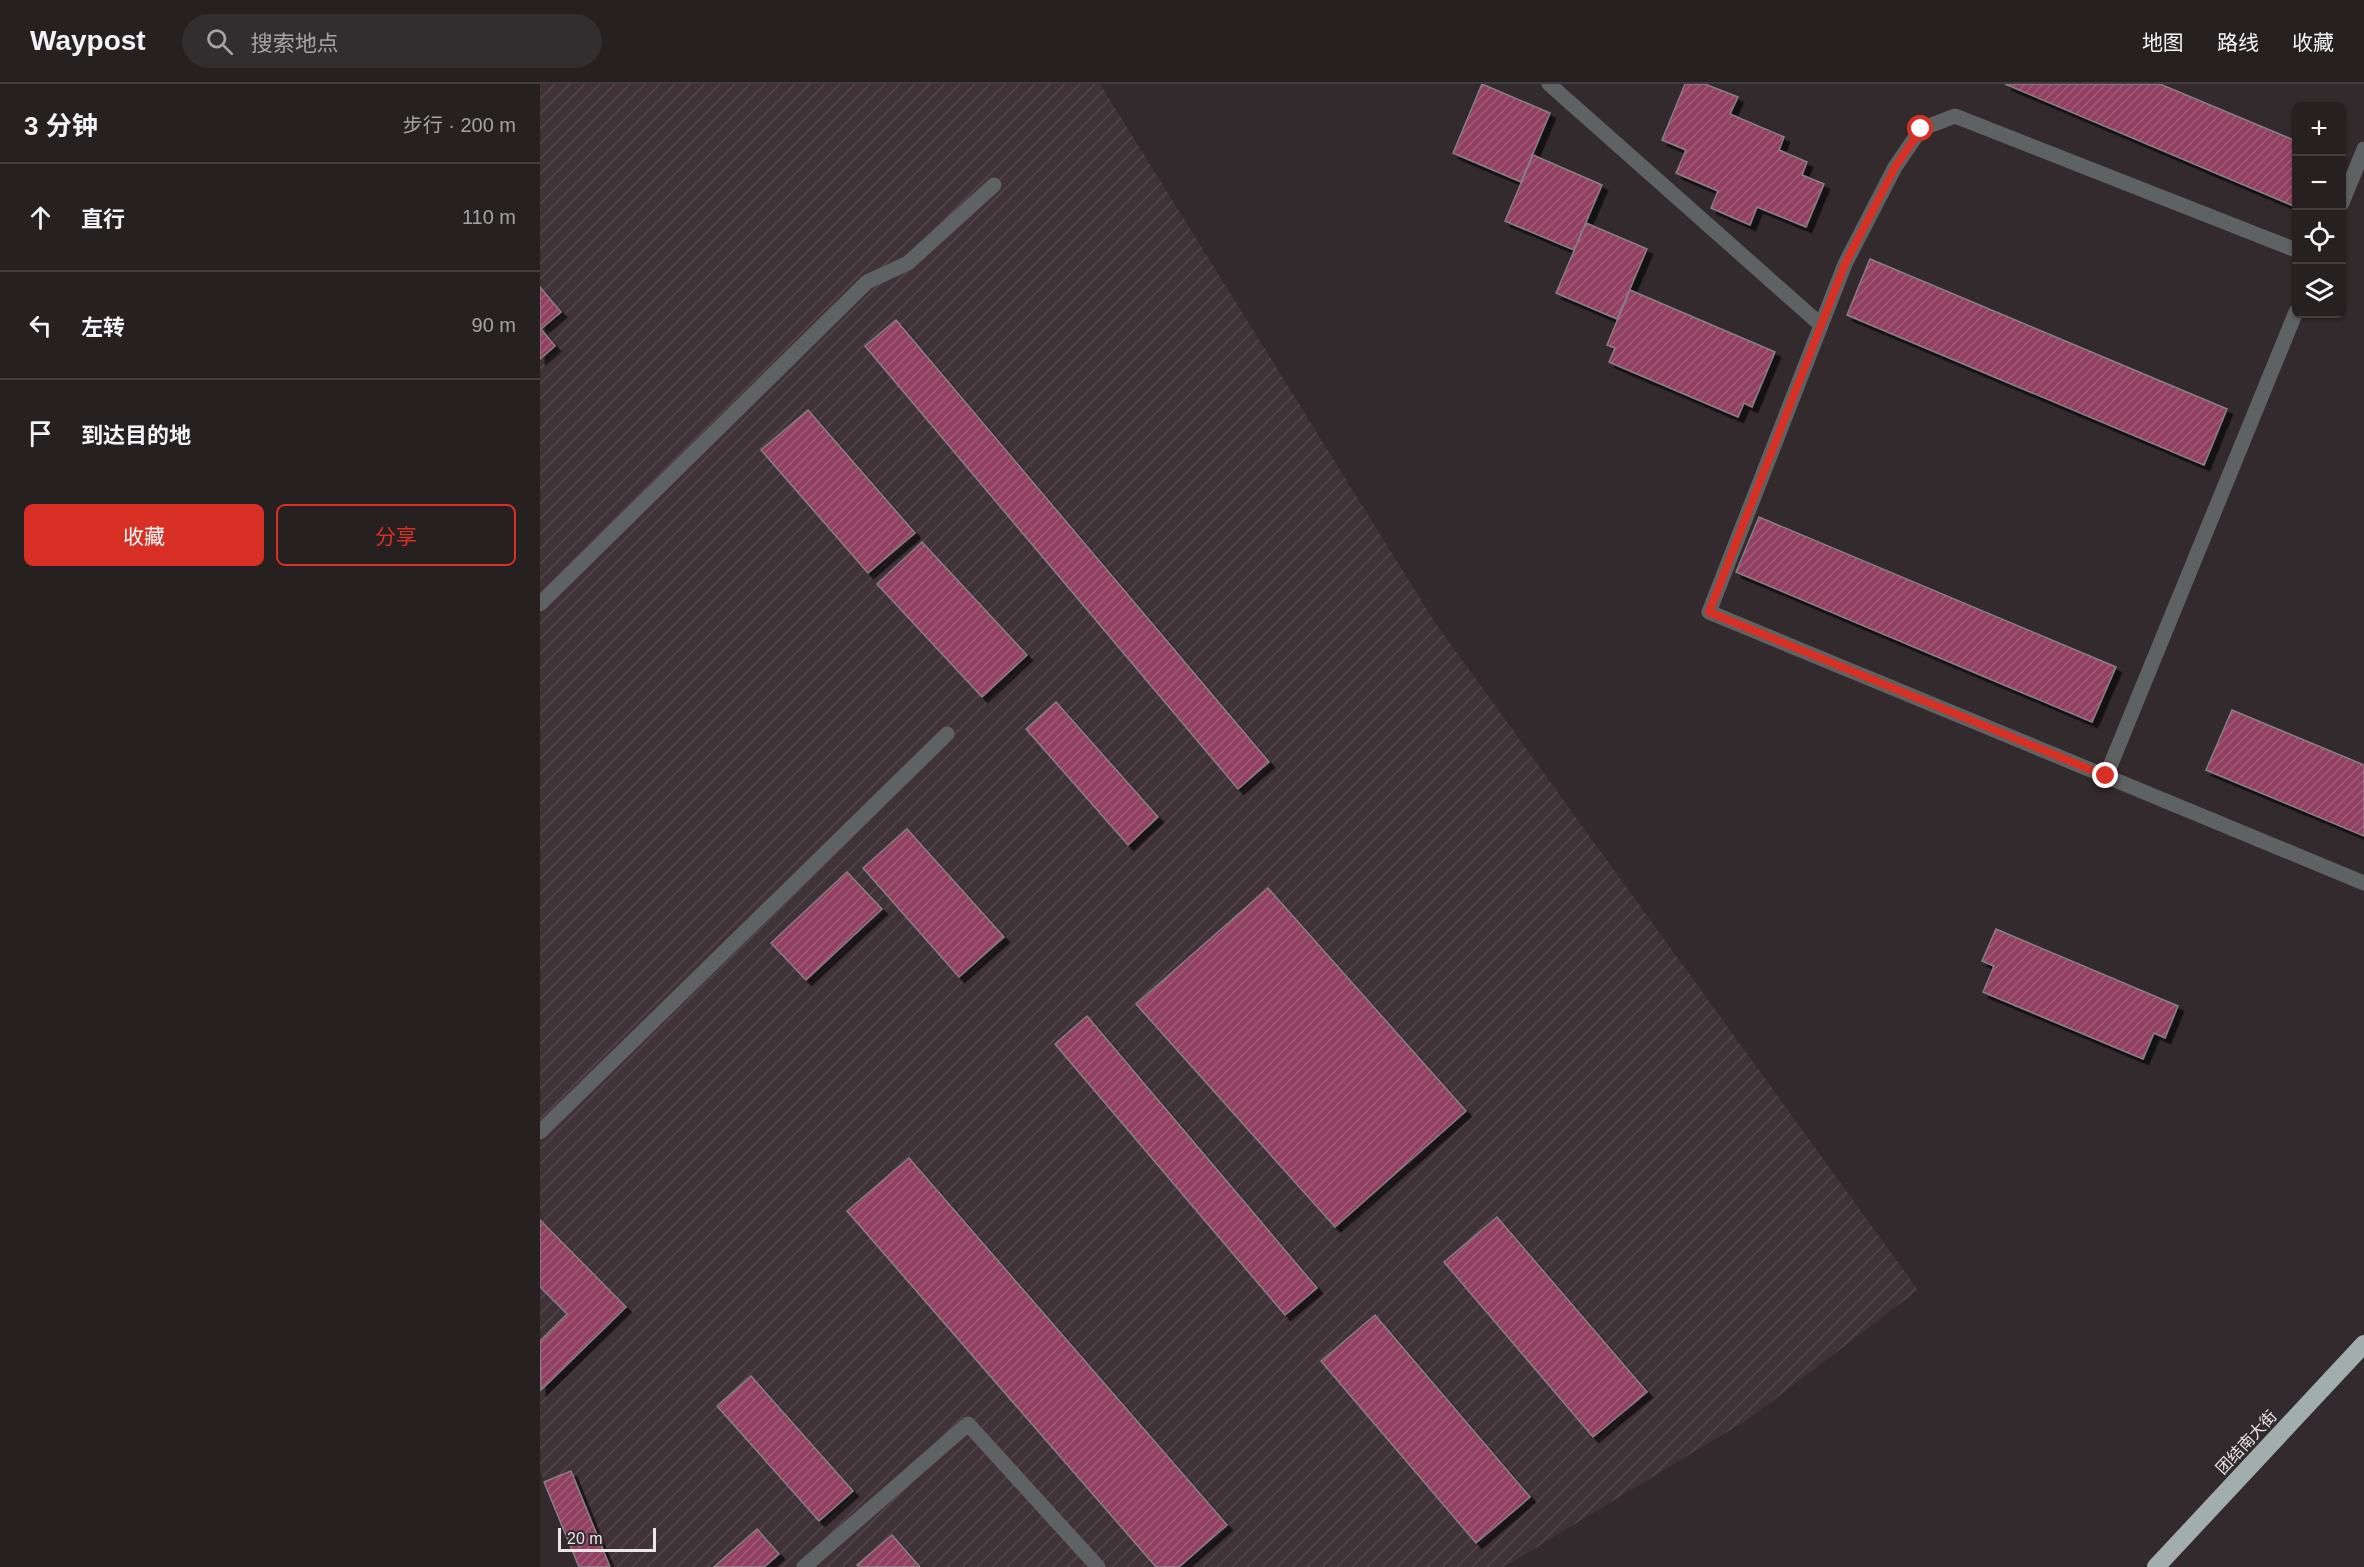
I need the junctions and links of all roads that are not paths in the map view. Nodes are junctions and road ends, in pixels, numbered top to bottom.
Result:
1 (1549, 84) edge
2 (2364, 149) edge
3 (994, 184) dead end
4 (2346, 193) edge
5 (2292, 248) edge
6 (2294, 318) edge
7 (1821, 324) junction
8 (540, 604) edge
9 (947, 734) dead end
10 (2106, 776) junction
11 (2364, 883) edge
12 (540, 1132) edge
13 (2364, 1344) edge
14 (804, 1567) edge
15 (1098, 1567) edge
16 (2156, 1567) edge

1 - 7 lane
2 - 4 lane
3 - 8 lane
5 - 7 lane
6 - 10 lane
7 - 10 lane
9 - 12 lane
10 - 11 lane
13 - 16 highway, 团结南大街
14 - 15 lane

